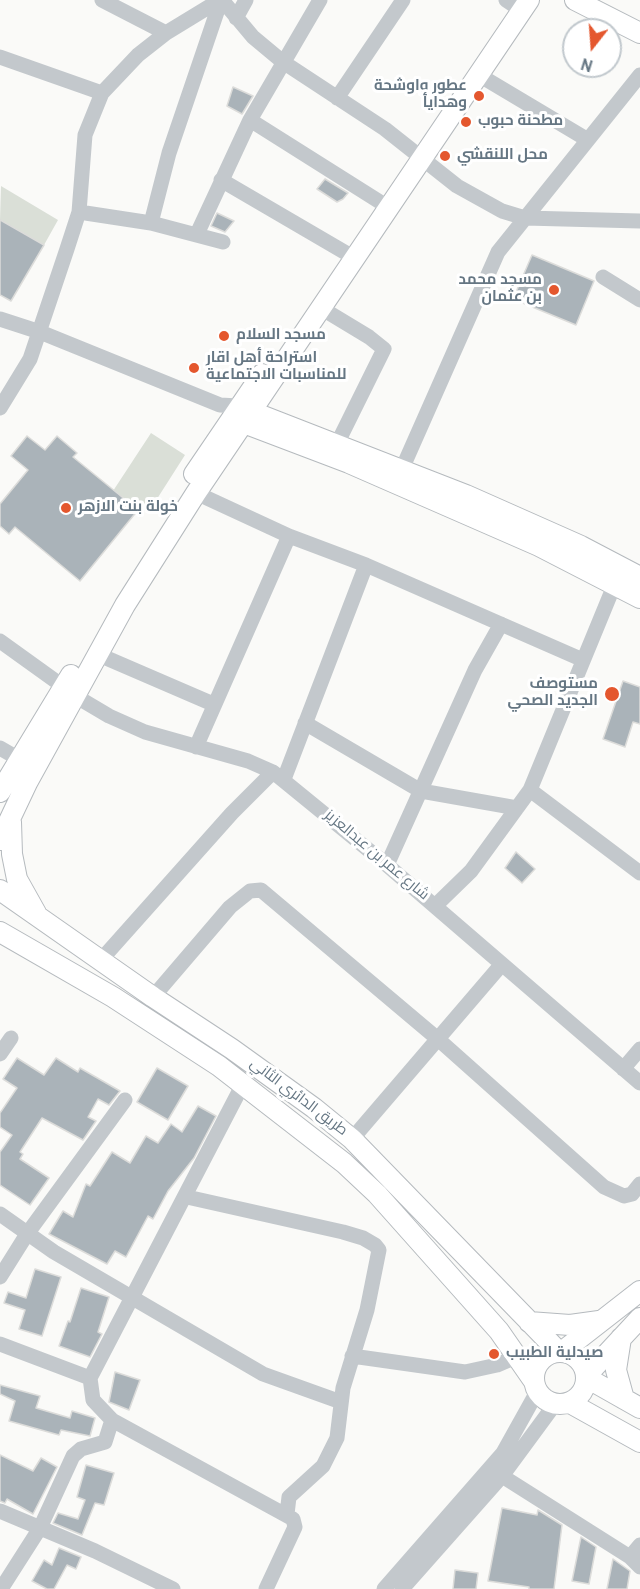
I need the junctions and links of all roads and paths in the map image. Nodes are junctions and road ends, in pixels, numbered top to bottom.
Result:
1 (102, 0) edge
2 (221, 0) edge
3 (246, 0) edge
4 (320, 0) edge
5 (403, 0) edge
6 (574, 0) edge
7 (517, 3) edge
8 (236, 18) junction
9 (166, 33) junction
10 (640, 33) edge
11 (0, 57) edge
12 (283, 62) junction
13 (479, 75) junction
14 (640, 75) edge
15 (102, 93) junction
16 (337, 98) junction
17 (250, 120) junction
18 (588, 140) junction
19 (417, 155) junction
20 (221, 180) junction
21 (380, 202) junction
22 (79, 212) junction
23 (525, 218) junction
24 (640, 221) edge
25 (151, 223) junction
26 (197, 234) junction
27 (223, 242) dead end
28 (346, 253) junction
29 (603, 276) dead end
30 (640, 300) edge
31 (321, 308) junction
32 (0, 319) edge
33 (40, 332) junction
34 (0, 408) edge
35 (237, 413) junction
36 (337, 444) junction
37 (402, 469) junction
38 (196, 493) junction
39 (289, 536) junction
40 (366, 565) junction
41 (618, 576) junction
42 (640, 577) edge
43 (640, 598) edge
44 (501, 624) junction
45 (0, 641) edge
46 (97, 654) junction
47 (583, 660) junction
48 (69, 691) junction
49 (213, 704) junction
50 (305, 723) junction
51 (0, 747) edge
52 (196, 747) junction
53 (19, 759) junction
54 (278, 776) junction
55 (530, 790) junction
56 (421, 791) junction
57 (0, 792) edge
58 (517, 808) junction
59 (11, 815) junction
60 (0, 840) edge
61 (387, 865) junction
62 (640, 873) edge
63 (0, 890) edge
64 (435, 906) junction
65 (39, 918) junction
66 (0, 932) edge
67 (100, 961) junction
68 (502, 964) junction
69 (153, 998) junction
70 (11, 1038) dead end
71 (439, 1040) junction
72 (640, 1049) edge
73 (0, 1054) edge
74 (624, 1069) junction
75 (640, 1083) edge
76 (243, 1084) junction
77 (289, 1089) junction
78 (125, 1100) dead end
79 (275, 1107) junction
80 (352, 1139) junction
81 (640, 1184) edge
82 (187, 1197) junction
83 (0, 1214) edge
84 (27, 1234) junction
85 (0, 1277) edge
86 (640, 1291) edge
87 (132, 1299) junction
88 (640, 1317) edge
89 (601, 1320) junction
90 (529, 1322) junction
91 (621, 1338) junction
92 (0, 1344) edge
93 (561, 1351) junction
94 (352, 1356) junction
95 (518, 1356) junction
96 (587, 1376) junction
97 (90, 1378) junction
98 (535, 1386) junction
99 (341, 1402) junction
100 (562, 1403) junction
101 (632, 1404) edge
102 (112, 1420) junction
103 (640, 1442) edge
104 (502, 1476) junction
105 (0, 1511) edge
106 (287, 1514) junction
107 (40, 1528) junction
108 (640, 1545) edge
109 (635, 1562) edge
110 (1, 1589) edge
111 (173, 1589) edge
112 (266, 1589) edge
113 (384, 1589) edge
114 (402, 1589) edge

1 - 9 street
2 - 8 street
2 - 9 street
2 - 25 street
3 - 8 street
4 - 12 street
5 - 16 street
6 - 10 main road
7 - 13 main road
7 - 19 main road
8 - 12 street
9 - 15 street
11 - 15 street
12 - 16 street
12 - 17 street
13 - 18 street
13 - 19 main road
14 - 18 street
15 - 22 street
16 - 19 street
17 - 20 street
17 - 21 street
18 - 23 street
19 - 21 main road
19 - 23 street
19 - 31 main road
20 - 26 street
20 - 28 street
21 - 28 main road
22 - 25 street
22 - 33 street
23 - 24 street
23 - 37 street
25 - 26 street
26 - 27 street
28 - 35 main road
29 - 30 street
31 - 35 main road
31 - 36 street
32 - 33 street
33 - 34 street
33 - 35 street
35 - 36 main road
35 - 38 main road
35 - 41 main road
35 - 48 main road
36 - 37 main road
37 - 41 main road
38 - 39 street
38 - 46 main road
39 - 40 street
39 - 49 street
40 - 44 street
40 - 50 street
41 - 42 main road
41 - 43 main road
41 - 47 street
44 - 47 street
44 - 56 street
45 - 48 street, شارع عمر بن عبدالعزيز
46 - 48 main road
46 - 49 street
47 - 55 street
48 - 52 street, شارع عمر بن عبدالعزيز
48 - 53 main road
48 - 59 main road
49 - 52 street
50 - 54 street
50 - 56 street
51 - 53 street
52 - 54 street, شارع عمر بن عبدالعزيز
53 - 57 main road
54 - 61 street, شارع عمر بن عبدالعزيز
54 - 67 street
55 - 58 street
55 - 62 street
56 - 58 street
56 - 61 street
58 - 64 street
59 - 60 main road
59 - 65 main road
61 - 64 street, شارع عمر بن عبدالعزيز
63 - 65 main road, طريق الدائري الثاني
64 - 68 street, شارع عمر بن عبدالعزيز
65 - 67 main road, طريق الدائري الثاني
66 - 76 main road, طريق الدائري الثاني
67 - 69 main road, طريق الدائري الثاني
68 - 71 street
68 - 74 street, شارع عمر بن عبدالعزيز
69 - 71 street
69 - 77 main road, طريق الدائري الثاني
70 - 73 street
71 - 80 street
71 - 81 street
72 - 74 street
74 - 75 street, شارع عمر بن عبدالعزيز
76 - 79 main road, طريق الدائري الثاني
76 - 82 street
77 - 79 main road
77 - 80 main road, طريق الدائري الثاني
78 - 84 street
79 - 95 main road, طريق الدائري الثاني
80 - 90 main road, طريق الدائري الثاني
82 - 87 street
82 - 94 street
83 - 84 street
84 - 85 street
84 - 87 street
86 - 89 main road
87 - 97 street
87 - 99 street
88 - 91 main road
89 - 90 main road
89 - 93 main road
90 - 93 main road, طريق الدائري الثاني
91 - 96 main road
91 - 101 main road
92 - 97 street
93 - 96 main road
93 - 98 main road
94 - 95 street
94 - 99 street
95 - 98 main road, طريق الدائري الثاني
96 - 100 main road
96 - 101 main road
97 - 102 street
98 - 100 main road
98 - 113 street
99 - 106 street
100 - 103 main road
100 - 104 street
102 - 106 street
102 - 107 street
104 - 109 street
104 - 114 street
105 - 107 street
106 - 112 street
107 - 110 street
107 - 111 street
108 - 109 street

